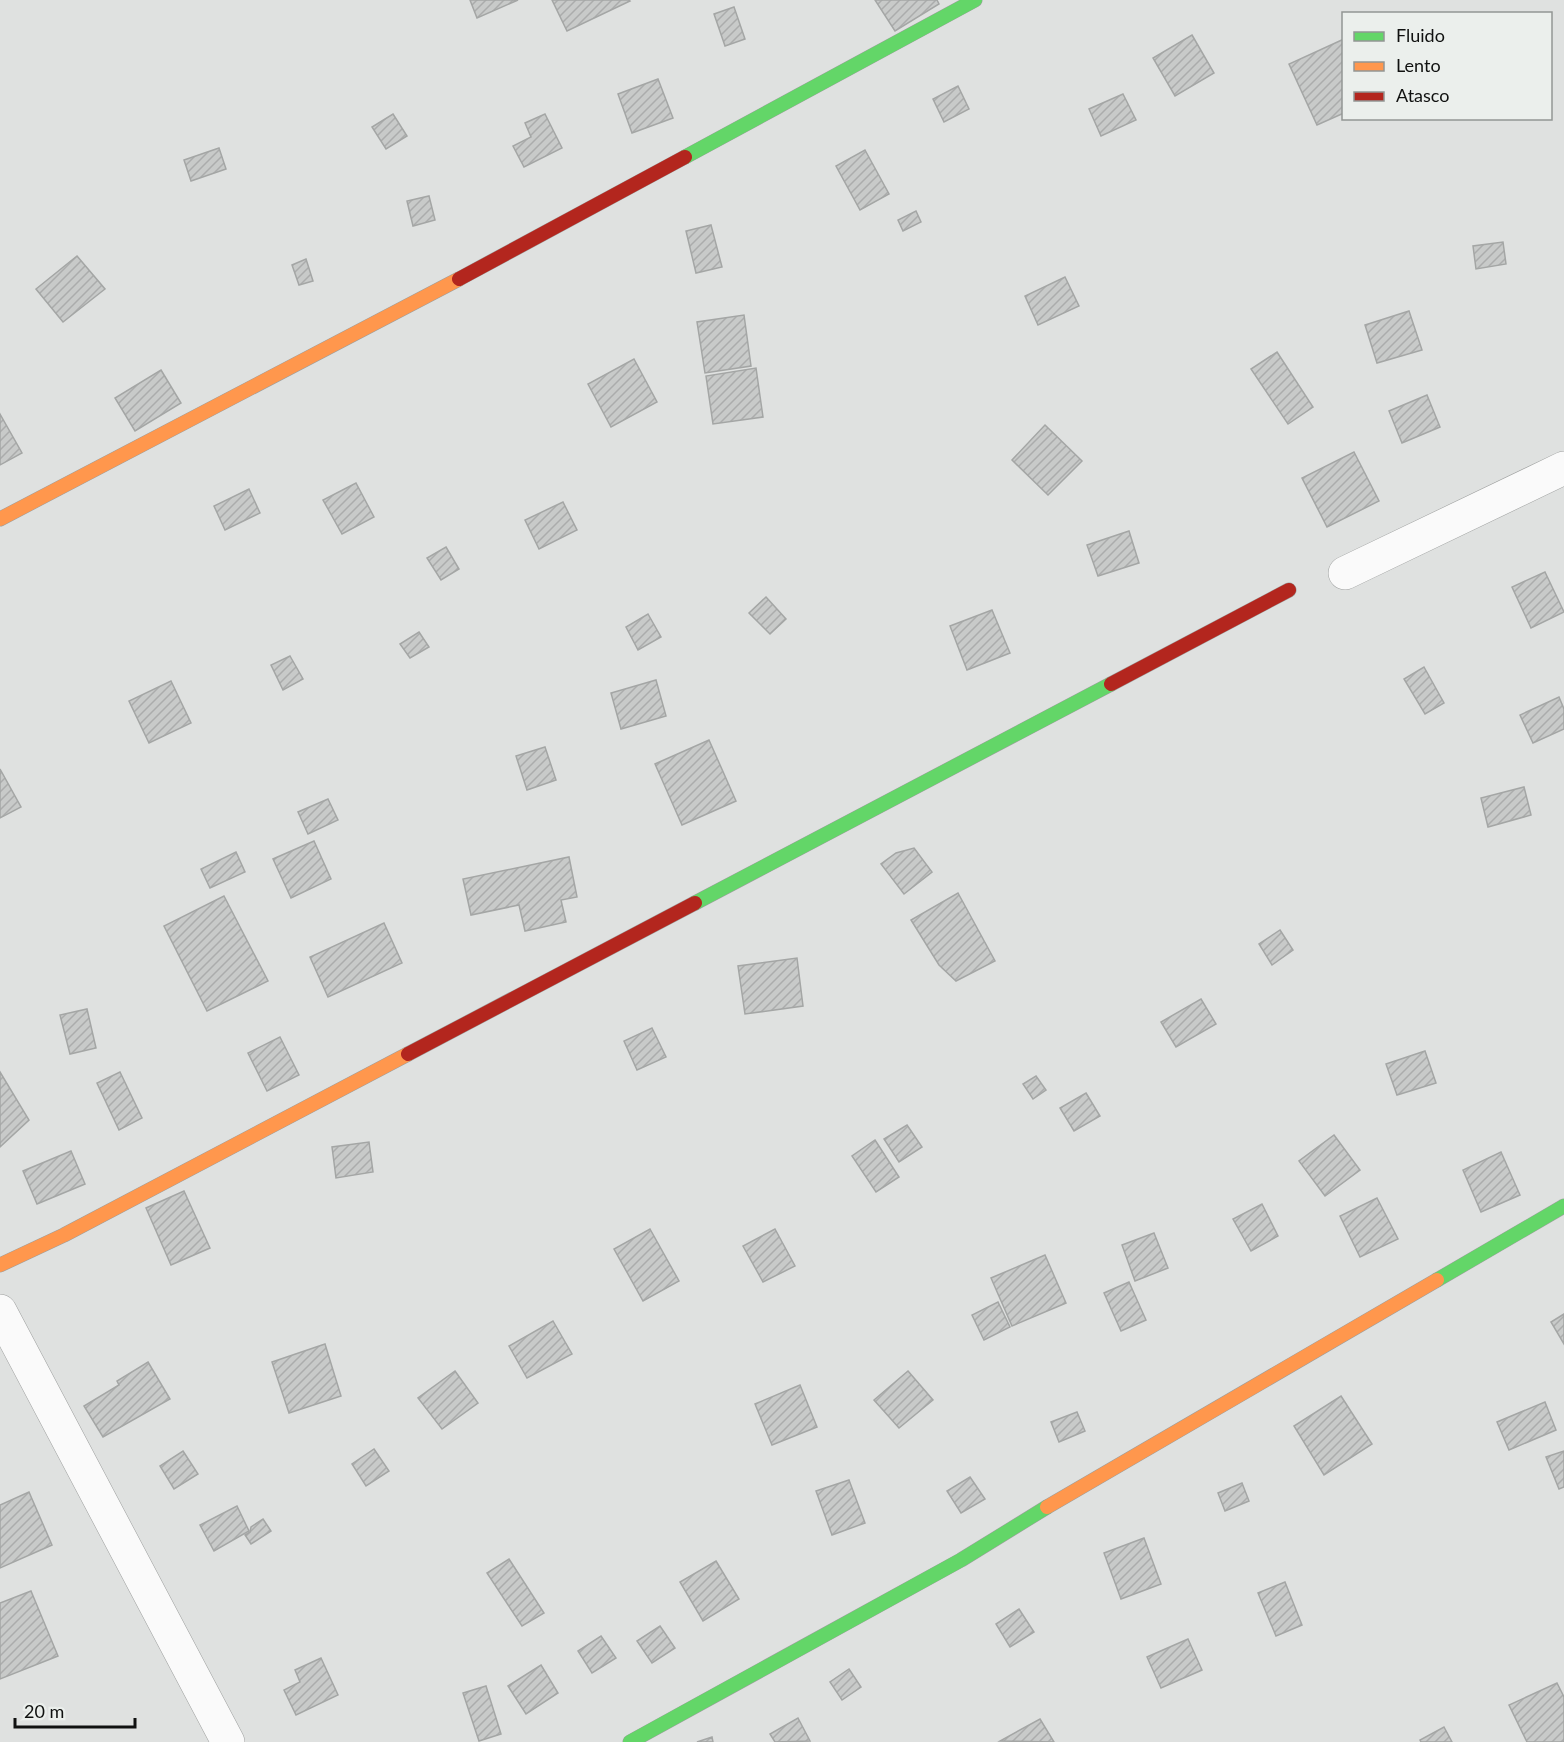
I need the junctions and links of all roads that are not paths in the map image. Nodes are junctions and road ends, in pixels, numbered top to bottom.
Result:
1 (975, 0) edge
2 (1564, 468) edge
3 (0, 519) edge
4 (1345, 573) dead end
5 (1289, 590) dead end
6 (1564, 1206) edge
7 (0, 1264) edge
8 (0, 1311) edge
9 (228, 1742) edge
10 (630, 1742) edge

1 - 3 street
2 - 4 street
5 - 7 street
6 - 10 street
8 - 9 street

